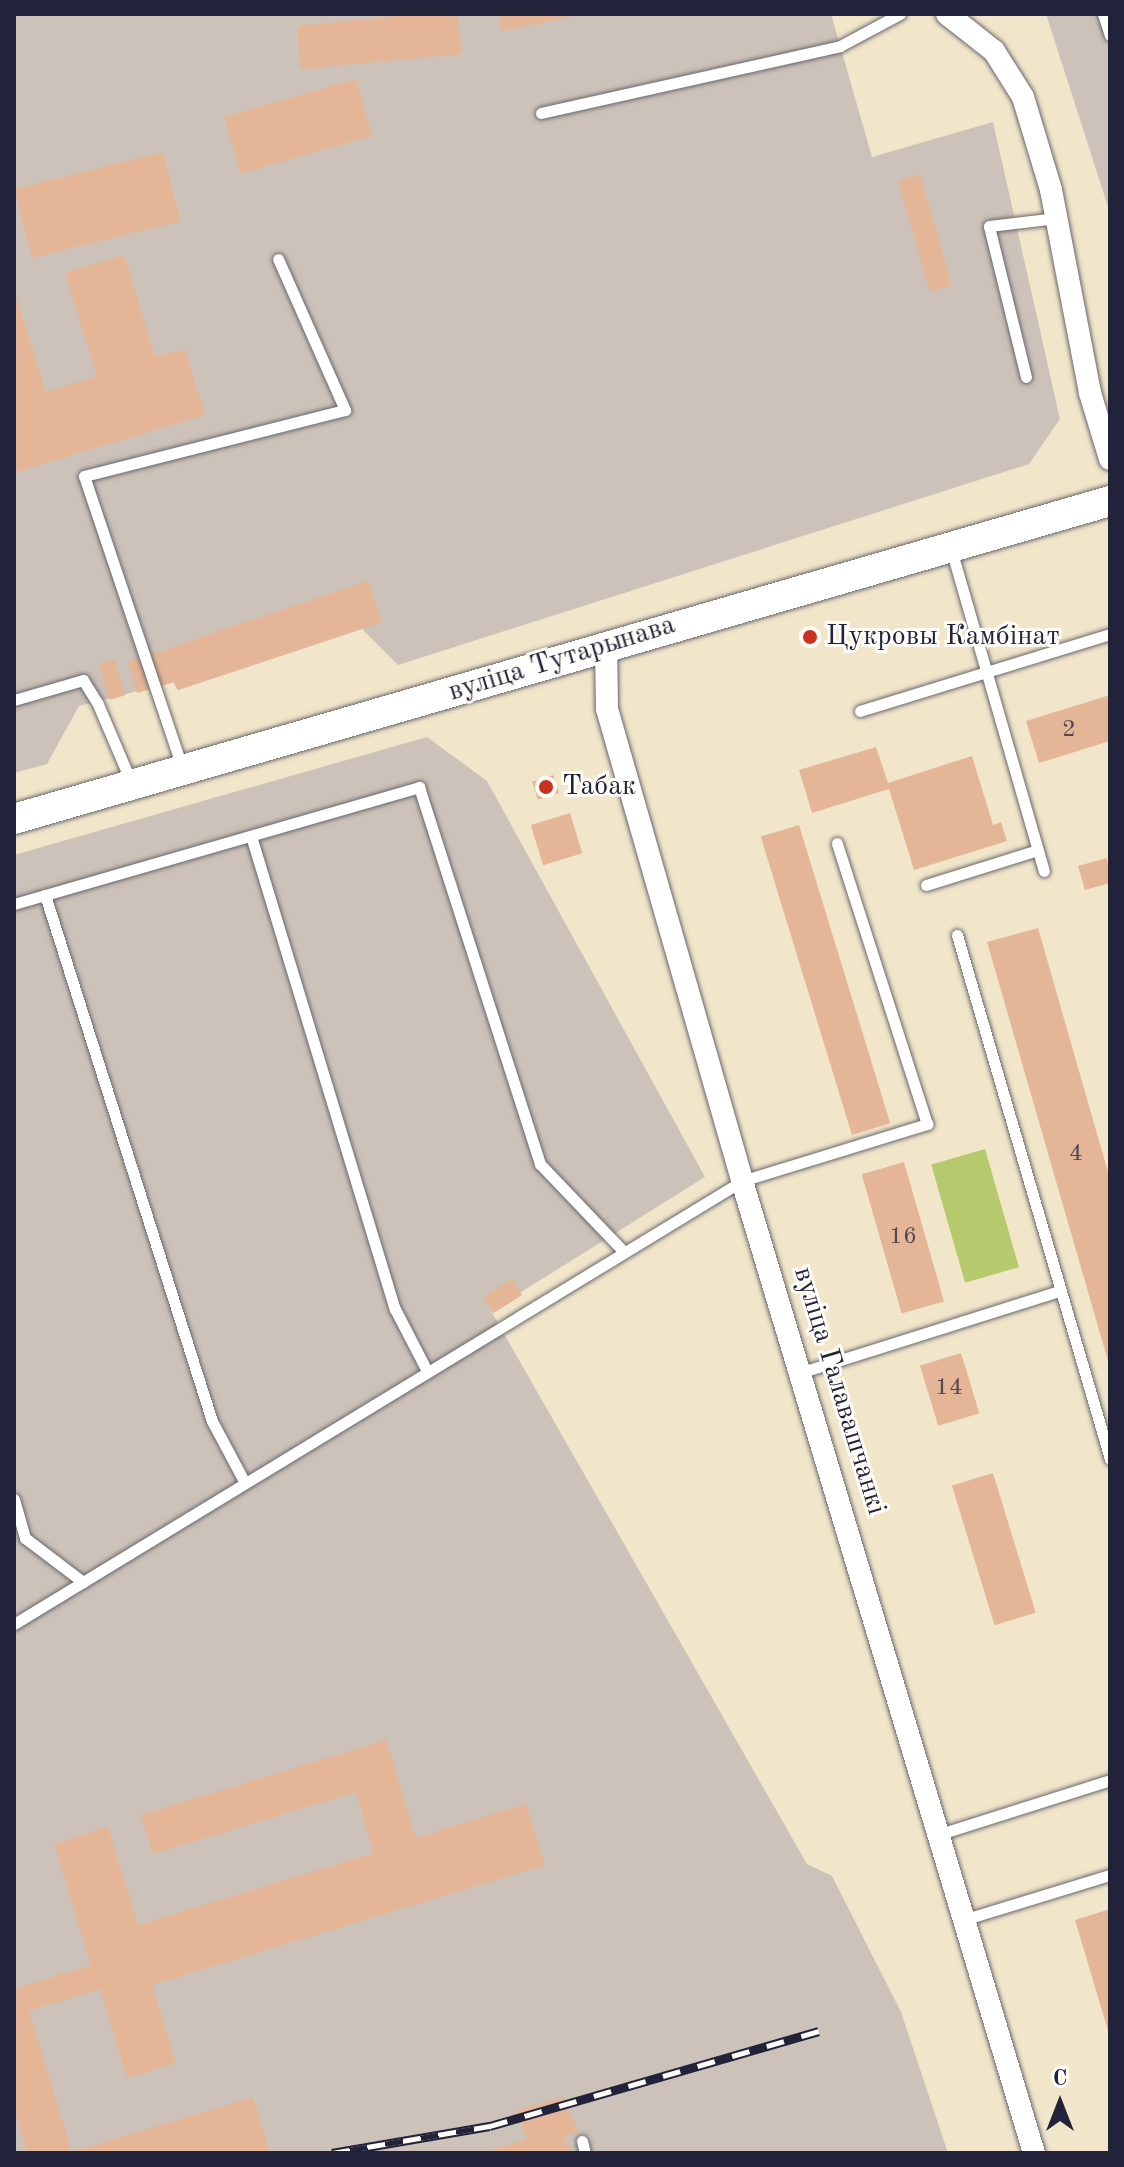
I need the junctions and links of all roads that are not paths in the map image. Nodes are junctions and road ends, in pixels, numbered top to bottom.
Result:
1 (900, 14) edge
2 (947, 14) edge
3 (1103, 14) edge
4 (1110, 35) edge
5 (541, 113) dead end
6 (1057, 218) junction
7 (278, 259) dead end
8 (1026, 377) dead end
9 (1109, 453) edge
10 (1110, 501) edge
11 (950, 547) junction
12 (1110, 634) edge
13 (606, 644) junction
14 (987, 673) junction
15 (14, 700) edge
16 (860, 711) dead end
17 (183, 770) junction
18 (132, 785) junction
19 (14, 819) edge
20 (251, 836) junction
21 (837, 843) dead end
22 (1038, 850) junction
23 (1044, 871) dead end
24 (926, 885) dead end
25 (45, 895) junction
26 (14, 904) edge
27 (957, 935) dead end
28 (742, 1181) junction
29 (623, 1251) junction
30 (1059, 1291) junction
31 (427, 1371) junction
32 (802, 1372) junction
33 (1110, 1459) edge
34 (245, 1483) junction
35 (14, 1499) edge
36 (83, 1582) junction
37 (14, 1624) edge
38 (1110, 1780) edge
39 (940, 1834) junction
40 (1110, 1875) edge
41 (966, 1919) junction
42 (1034, 2153) edge

1 - 5 lane
2 - 6 street
3 - 4 lane
6 - 8 lane
6 - 9 street
7 - 17 lane
10 - 11 street, вуліца Тутарынава
11 - 13 street, вуліца Тутарынава
11 - 14 lane
12 - 14 lane
13 - 17 street, вуліца Тутарынава
13 - 28 street, вуліца Галавашчанкі
14 - 16 lane
14 - 22 lane
15 - 18 lane
17 - 18 street, вуліца Тутарынава
18 - 19 street, вуліца Тутарынава
20 - 25 lane
20 - 29 lane
20 - 31 lane
21 - 28 lane
22 - 23 lane
22 - 24 lane
25 - 26 lane
25 - 34 lane
27 - 30 lane
28 - 29 lane
28 - 32 street, вуліца Галавашчанкі
29 - 31 lane
30 - 32 lane
30 - 33 lane
31 - 34 lane
32 - 39 street, вуліца Галавашчанкі
34 - 36 lane
35 - 36 lane
36 - 37 lane
38 - 39 lane
39 - 41 street, вуліца Галавашчанкі
40 - 41 lane
41 - 42 street, вуліца Галавашчанкі

